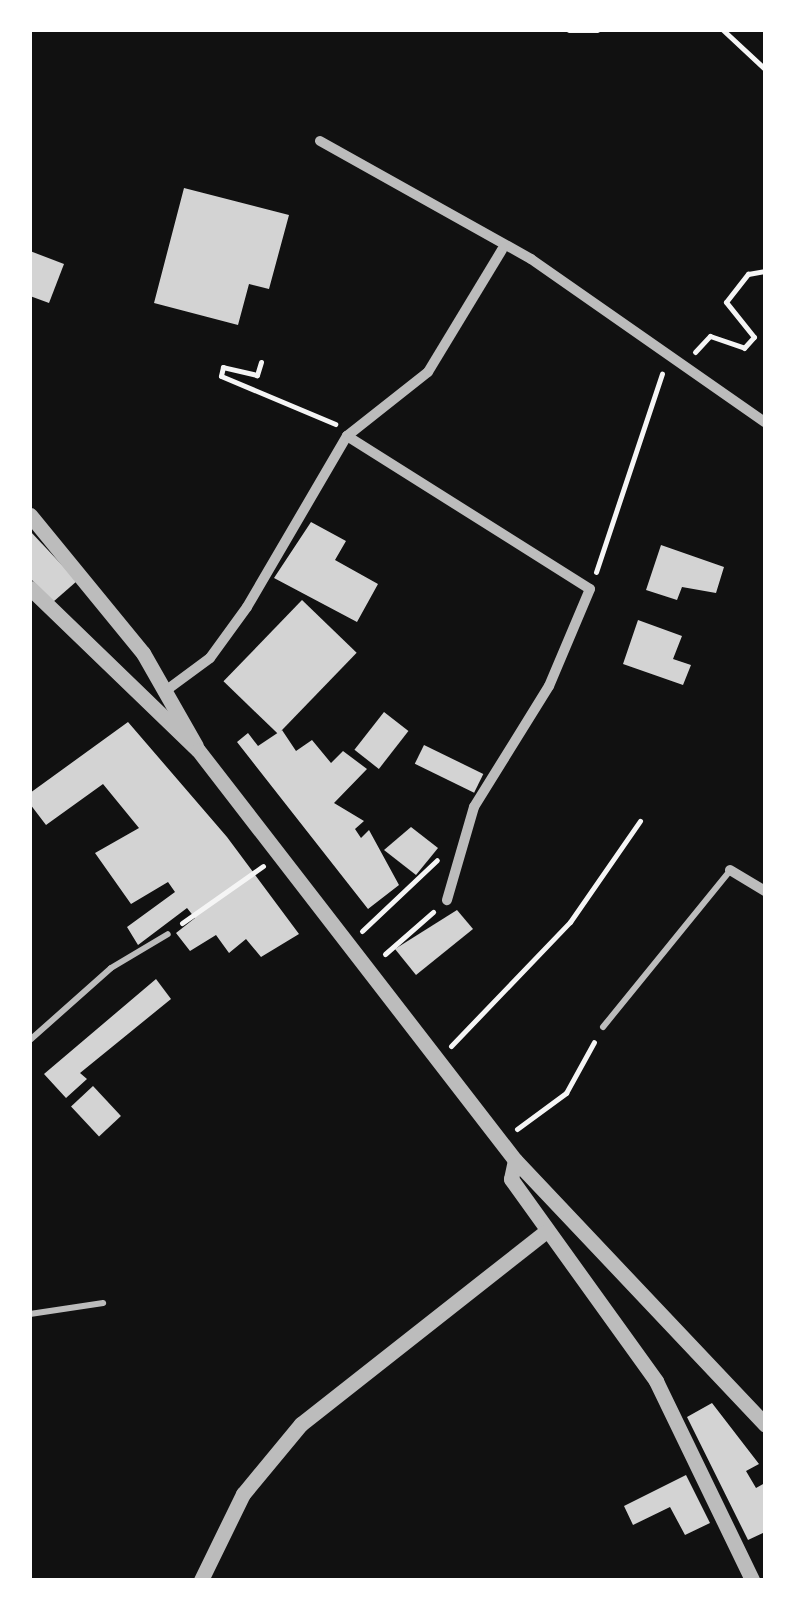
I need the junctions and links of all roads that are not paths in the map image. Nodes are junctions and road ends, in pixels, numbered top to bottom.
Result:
1 (320, 141) dead end
2 (502, 250) junction
3 (765, 422) edge
4 (349, 434) junction
5 (30, 515) edge
6 (30, 588) edge
7 (168, 689) junction
8 (198, 750) junction
9 (730, 870) joint
10 (765, 891) edge
11 (447, 900) road end
12 (168, 934) road end
13 (603, 1027) road end
14 (30, 1040) edge
15 (515, 1160) junction
16 (546, 1230) junction
17 (103, 1302) dead end
18 (30, 1314) edge
19 (765, 1424) edge
20 (201, 1580) edge
21 (752, 1580) edge

1 - 2 street
2 - 3 street
2 - 4 street
4 - 7 street
4 - 11 street
5 - 7 street
6 - 8 street
7 - 8 street
8 - 15 street
9 - 10 street
9 - 13 lane
12 - 14 lane
15 - 16 street
15 - 19 street
16 - 20 street
16 - 21 street
17 - 18 lane

